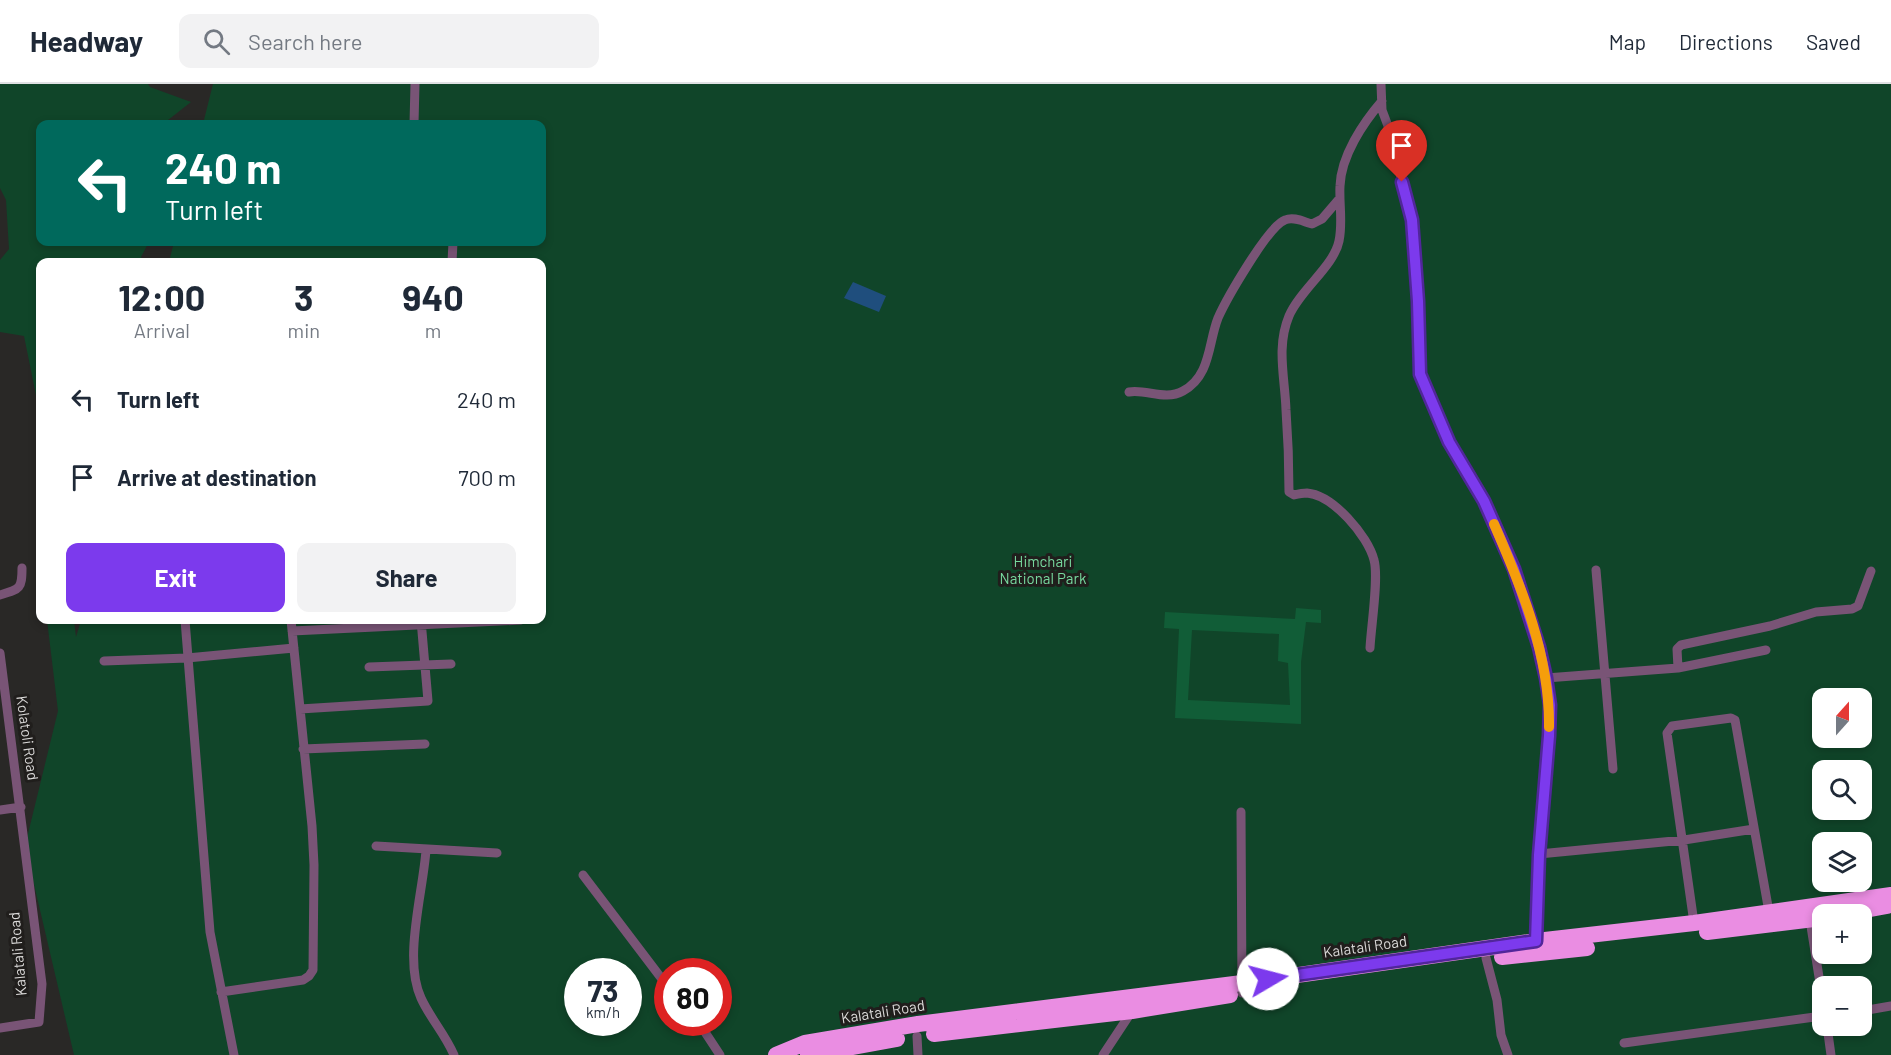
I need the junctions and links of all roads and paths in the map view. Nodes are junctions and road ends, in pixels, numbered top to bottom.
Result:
1 (415, 84) edge
2 (1381, 84) edge
3 (1382, 105) junction
4 (414, 120) edge
5 (1340, 198) junction
6 (1129, 392) dead end
7 (22, 568) dead end
8 (1596, 570) dead end
9 (1871, 571) dead end
10 (0, 595) edge
11 (184, 624) edge
12 (291, 624) edge
13 (395, 624) edge
14 (421, 624) edge
15 (292, 632) junction
16 (294, 648) junction
17 (1370, 648) dead end
18 (1766, 650) dead end
19 (0, 652) edge
20 (187, 658) junction
21 (104, 662) dead end
22 (425, 664) junction
23 (451, 664) dead end
24 (369, 667) dead end
25 (1678, 668) junction
26 (1604, 674) junction
27 (1546, 678) junction
28 (300, 709) junction
29 (425, 744) dead end
30 (303, 749) junction
31 (1613, 769) dead end
32 (21, 807) junction
33 (0, 810) edge
34 (1241, 812) dead end
35 (1754, 829) junction
36 (1684, 840) junction
37 (376, 846) dead end
38 (426, 850) junction
39 (498, 853) dead end
40 (1539, 855) junction
41 (584, 875) dead end
42 (1884, 901) edge
43 (1769, 912) junction
44 (1812, 920) edge
45 (1694, 923) junction
46 (1536, 941) junction
47 (1486, 958) junction
48 (654, 968) edge
49 (1242, 988) junction
50 (221, 992) junction
51 (1891, 1006) edge
52 (1107, 1007) junction
53 (1872, 1009) edge
54 (1132, 1011) junction
55 (1812, 1017) edge
56 (0, 1028) edge
57 (708, 1036) edge
58 (917, 1036) junction
59 (1828, 1036) edge
60 (1624, 1043) dead end
61 (234, 1055) edge
62 (454, 1055) edge
63 (720, 1055) edge
64 (776, 1055) edge
65 (808, 1055) edge
66 (918, 1055) edge
67 (1103, 1055) edge
68 (1508, 1055) edge
69 (1831, 1055) edge

1 - 4 street
2 - 3 street
3 - 5 street
3 - 27 street
5 - 6 street
5 - 17 street
7 - 10 street
8 - 26 street
9 - 25 street
11 - 20 street
12 - 15 street
13 - 15 street
14 - 22 street
15 - 16 street
16 - 20 street
16 - 28 street
18 - 25 street
19 - 32 street, Kolatoli Road
20 - 21 street
20 - 50 street
22 - 23 street
22 - 24 street
22 - 28 street
25 - 26 street
26 - 27 street
26 - 31 street
27 - 40 street
28 - 30 street
29 - 30 street
30 - 50 street
32 - 33 street
32 - 56 street, Kalatali Road
34 - 49 street
35 - 36 street
35 - 36 street
35 - 43 street
36 - 40 street
36 - 45 street
37 - 38 street
38 - 39 street
38 - 62 street
40 - 46 street
41 - 48 street
42 - 43 highway, Kalatali Road
43 - 45 highway, Kalatali Road
44 - 47 highway, Kalatali Road
45 - 46 highway, Kalatali Road
46 - 49 highway, Kalatali Road
47 - 49 highway, Kalatali Road
47 - 68 street
49 - 52 highway, Kalatali Road
49 - 54 highway, Kalatali Road
50 - 61 street
51 - 53 street
52 - 54 highway, Kalatali Road
52 - 58 highway, Kalatali Road
52 - 64 highway, Kalatali Road
54 - 67 street
55 - 60 street
57 - 63 street
58 - 65 highway, Kalatali Road
58 - 66 street
59 - 69 street

